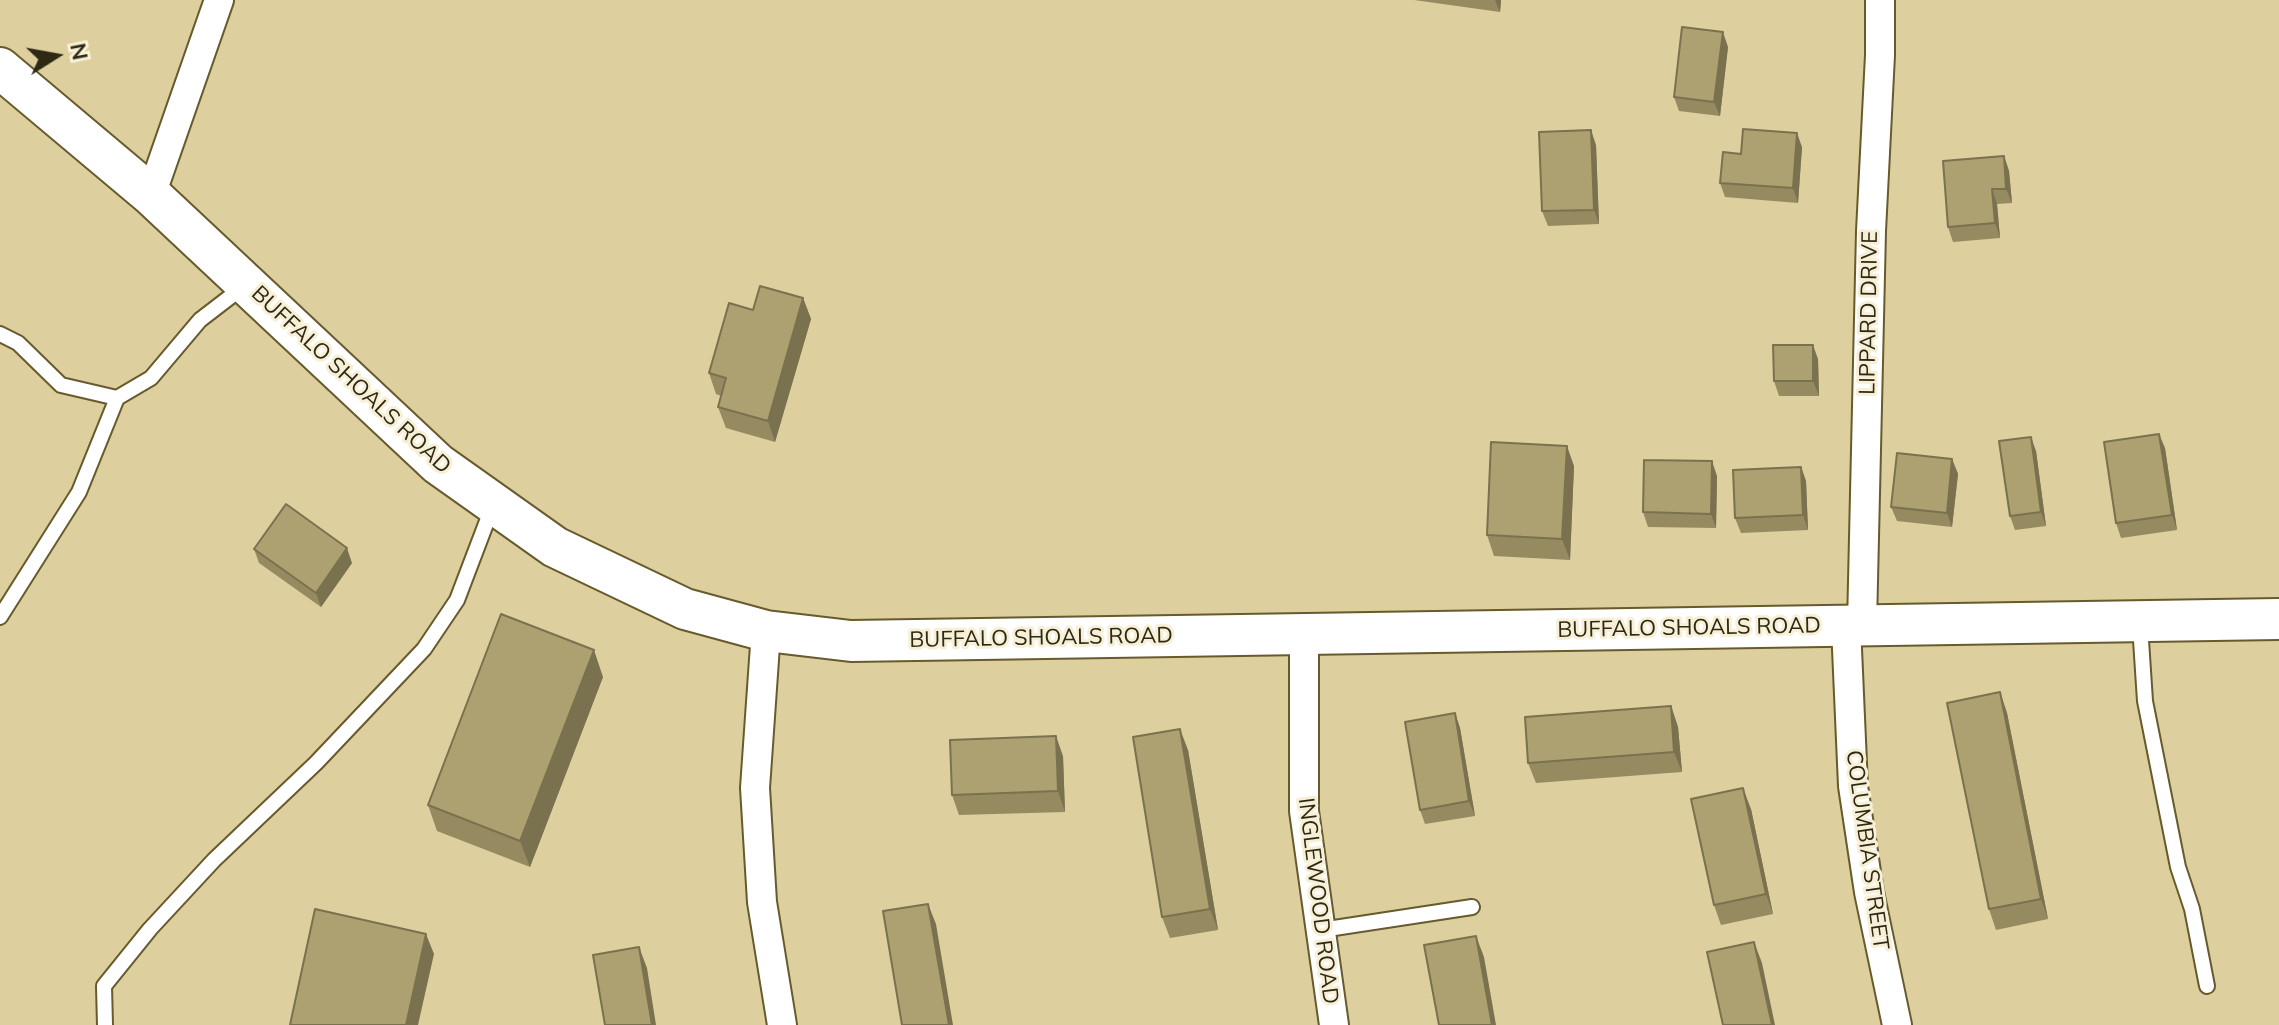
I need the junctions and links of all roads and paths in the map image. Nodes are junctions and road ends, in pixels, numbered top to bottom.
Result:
1 (219, 0) edge
2 (1880, 0) edge
3 (0, 68) edge
4 (151, 195) junction
5 (247, 284) junction
6 (0, 334) edge
7 (117, 398) junction
8 (494, 504) junction
9 (0, 617) edge
10 (2279, 619) edge
11 (2139, 621) junction
12 (1854, 626) junction
13 (766, 631) junction
14 (1304, 634) junction
15 (1472, 907) dead end
16 (1321, 930) junction
17 (2207, 986) dead end
18 (105, 1025) edge
19 (782, 1025) edge
20 (1334, 1025) edge
21 (1897, 1025) edge

1 - 4 street
2 - 12 street, LIPPARD DRIVE
3 - 4 street, BUFFALO SHOALS ROAD
4 - 5 street, BUFFALO SHOALS ROAD
5 - 7 lane
5 - 8 street, BUFFALO SHOALS ROAD
6 - 7 lane
7 - 9 lane
8 - 13 street, BUFFALO SHOALS ROAD
8 - 18 lane
10 - 11 street, BUFFALO SHOALS ROAD
11 - 12 street, BUFFALO SHOALS ROAD
11 - 17 lane
12 - 14 street, BUFFALO SHOALS ROAD
12 - 21 street, COLUMBIA STREET
13 - 14 street, BUFFALO SHOALS ROAD
13 - 19 street
14 - 16 street, INGLEWOOD ROAD
15 - 16 lane
16 - 20 street, INGLEWOOD ROAD

